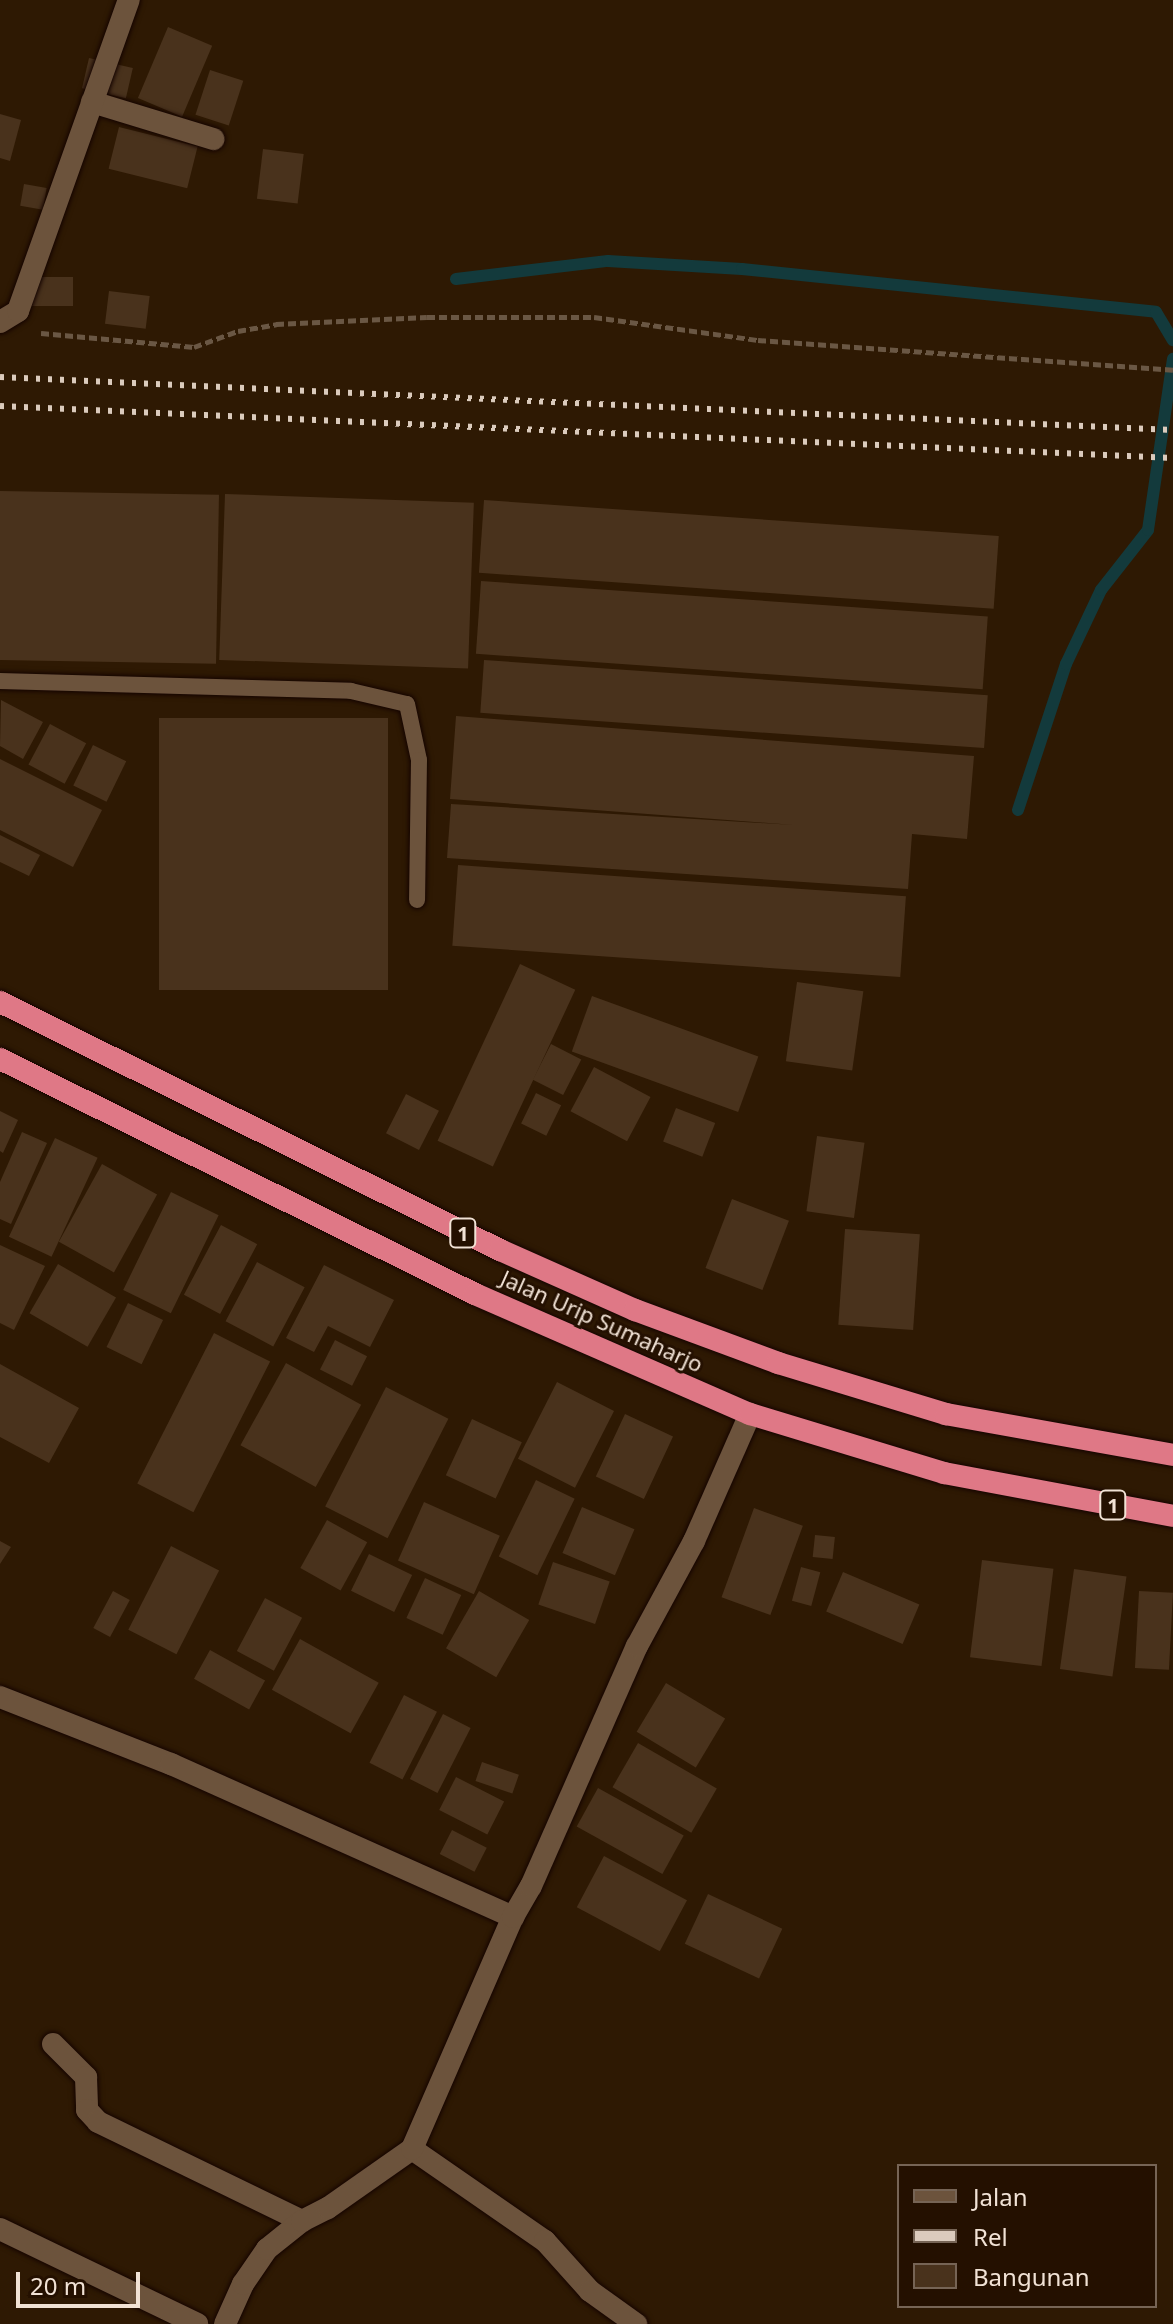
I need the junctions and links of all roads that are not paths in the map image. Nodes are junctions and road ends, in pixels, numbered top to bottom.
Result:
1 (129, 0) edge
2 (92, 102) junction
3 (213, 139) dead end
4 (0, 322) edge
5 (0, 681) edge
6 (417, 900) dead end
7 (0, 1002) edge
8 (0, 1059) edge
9 (750, 1414) junction
10 (1173, 1455) edge
11 (1173, 1516) edge
12 (0, 1697) edge
13 (513, 1917) junction
14 (53, 2044) dead end
15 (412, 2149) junction
16 (302, 2221) junction
17 (0, 2229) edge
18 (197, 2324) edge
19 (225, 2324) edge
20 (636, 2324) edge

1 - 2 street
2 - 3 street
2 - 4 street
5 - 6 lane
7 - 10 highway, Jalan Urip Sumaharjo / 1
8 - 9 highway, Jalan Urip Sumaharjo / 1
9 - 11 highway, Jalan Urip Sumaharjo / 1
9 - 13 street
12 - 13 street
13 - 15 street
14 - 16 street
15 - 16 street
15 - 20 street
16 - 19 street
17 - 18 street

